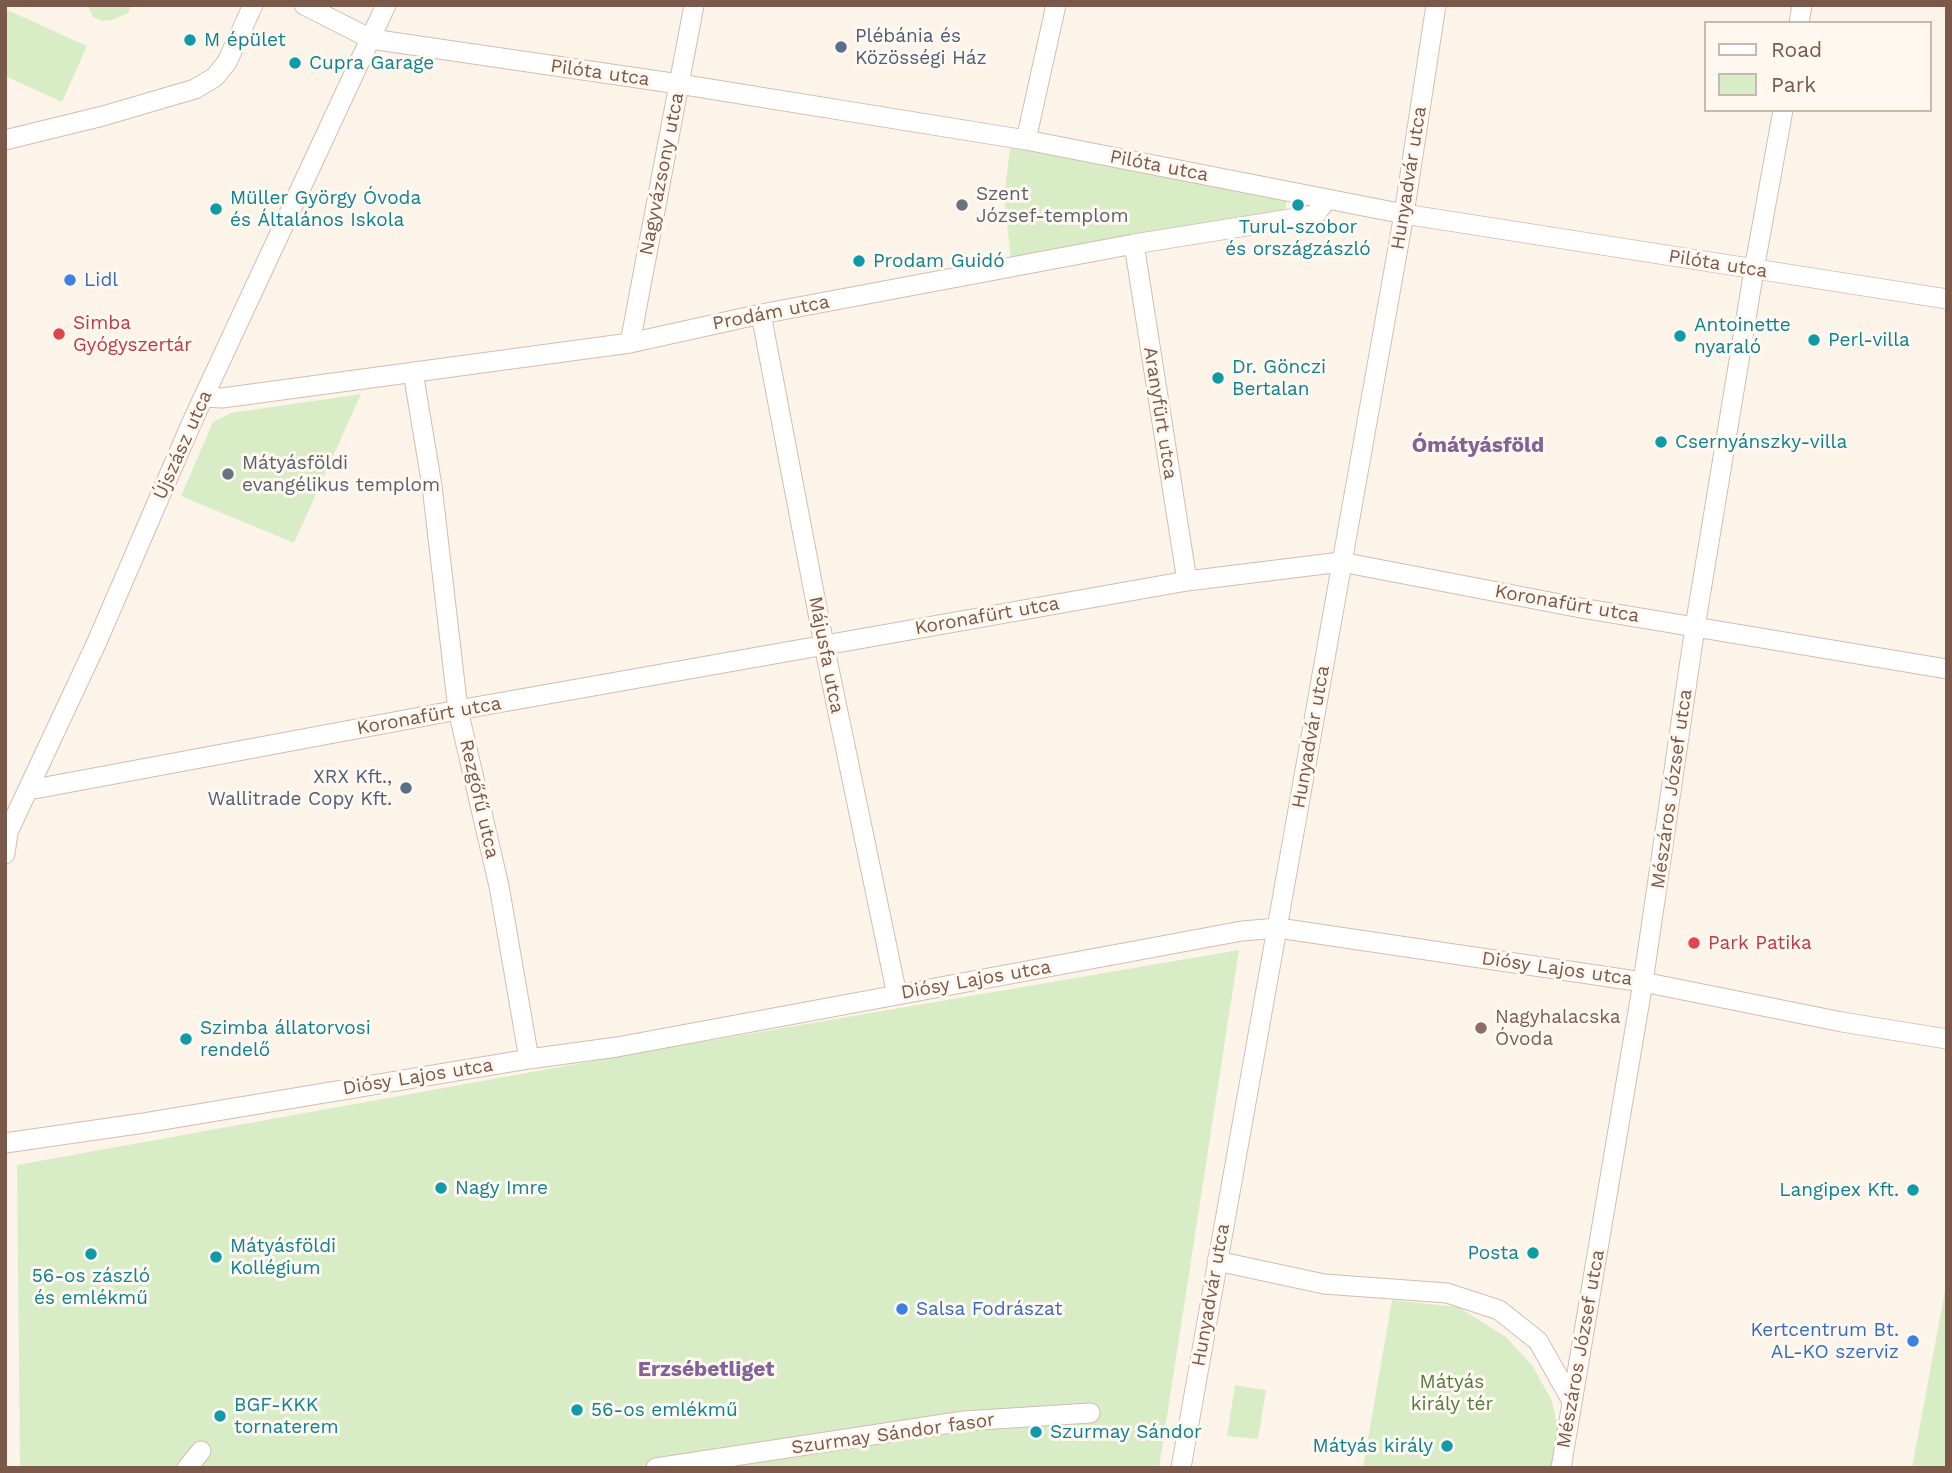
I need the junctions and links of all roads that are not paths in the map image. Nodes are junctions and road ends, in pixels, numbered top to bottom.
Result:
1 (253, 5) edge
2 (304, 5) edge
3 (386, 5) edge
4 (694, 5) edge
5 (1055, 5) edge
6 (1436, 5) edge
7 (371, 39) junction
8 (679, 85) junction
9 (1783, 112) edge
10 (5, 140) edge
11 (1026, 140) junction
12 (1327, 199) junction
13 (1404, 214) junction
14 (1134, 244) junction
15 (1754, 270) junction
16 (1947, 299) edge
17 (761, 314) junction
18 (630, 343) junction
19 (413, 372) junction
20 (204, 397) junction
21 (1341, 562) junction
22 (1187, 581) junction
23 (1696, 627) junction
24 (824, 645) junction
25 (1947, 669) edge
26 (458, 710) junction
27 (29, 790) junction
28 (7, 832) edge
29 (5, 854) edge
30 (1278, 928) junction
31 (1643, 982) junction
32 (897, 995) junction
33 (1947, 1040) edge
34 (529, 1059) junction
35 (5, 1143) edge
36 (1217, 1261) junction
37 (1572, 1401) junction
38 (1090, 1413) dead end
39 (187, 1468) edge
40 (204, 1468) edge
41 (656, 1468) edge
42 (1181, 1468) edge
43 (1561, 1468) edge

1 - 10 street
2 - 7 street
3 - 7 street, Újszász utca
4 - 8 street, Nagyvázsony utca
5 - 11 street
6 - 13 street, Hunyadvár utca
7 - 8 street, Pilóta utca
7 - 20 street, Újszász utca
8 - 11 street, Pilóta utca
8 - 18 street, Nagyvázsony utca
9 - 15 street, Mészáros József utca
11 - 12 street, Pilóta utca
12 - 13 street, Pilóta utca
12 - 14 street, Prodám utca
13 - 15 street, Pilóta utca
13 - 21 street, Hunyadvár utca
14 - 17 street, Prodám utca
14 - 22 street, Aranyfürt utca
15 - 16 street, Pilóta utca
15 - 23 street, Mészáros József utca
17 - 18 street, Prodám utca
17 - 24 street, Májusfa utca
18 - 19 street, Prodám utca
19 - 20 street, Prodám utca
19 - 26 street, Rezgőfű utca
20 - 27 street, Újszász utca
21 - 22 street, Koronafürt utca
21 - 23 street, Koronafürt utca
21 - 30 street, Hunyadvár utca
22 - 24 street, Koronafürt utca
23 - 25 street, Koronafürt utca
23 - 31 street, Mészáros József utca
24 - 26 street, Koronafürt utca
24 - 32 street, Májusfa utca
26 - 27 street, Koronafürt utca
26 - 34 street, Rezgőfű utca
27 - 28 street, Újszász utca
28 - 29 street, Újszász utca
30 - 31 street, Diósy Lajos utca
30 - 32 street, Diósy Lajos utca
30 - 36 street, Hunyadvár utca
31 - 33 street, Diósy Lajos utca
31 - 37 street, Mészáros József utca
32 - 34 street, Diósy Lajos utca
34 - 35 street, Diósy Lajos utca
36 - 37 street
36 - 42 street, Hunyadvár utca
37 - 43 street, Mészáros József utca
38 - 41 street, Szurmay Sándor fasor
39 - 40 street

